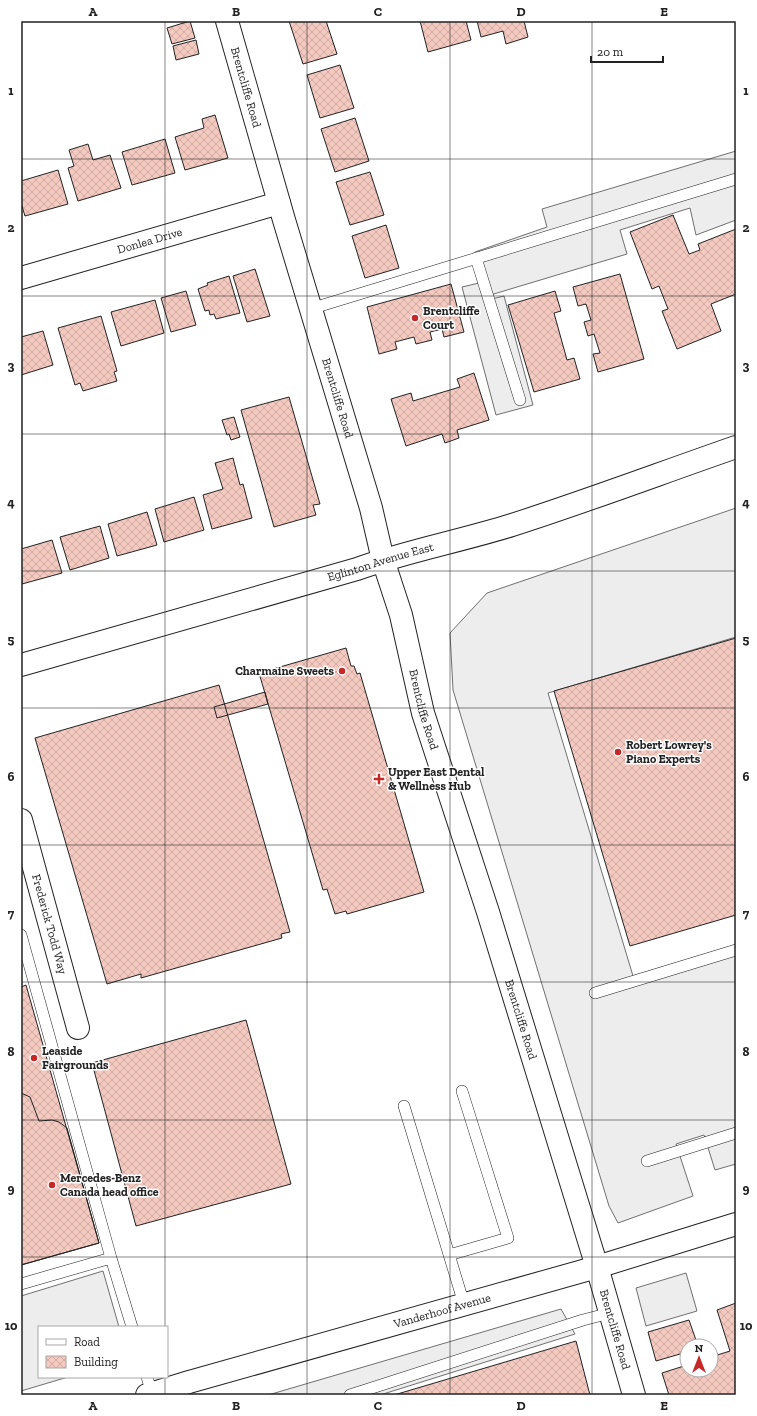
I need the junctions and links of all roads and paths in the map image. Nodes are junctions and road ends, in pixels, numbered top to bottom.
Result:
1 (227, 21) edge
2 (736, 179) edge
3 (279, 203) junction
4 (476, 258) junction
5 (21, 278) edge
6 (310, 309) junction
7 (520, 400) dead end
8 (736, 447) edge
9 (383, 560) junction
10 (21, 665) edge
11 (21, 820) edge
12 (21, 935) edge
13 (736, 950) edge
14 (595, 994) dead end
15 (78, 1028) dead end
16 (462, 1091) dead end
17 (404, 1106) dead end
18 (736, 1133) edge
19 (647, 1161) dead end
20 (736, 1224) edge
21 (449, 1255) junction
22 (111, 1258) junction
23 (597, 1267) junction
24 (21, 1284) edge
25 (464, 1304) junction
26 (610, 1313) junction
27 (132, 1326) edge
28 (149, 1388) edge
29 (350, 1395) edge
30 (634, 1395) edge

1 - 3 street, Brentcliffe Road
2 - 4 lane
3 - 5 street, Donlea Drive
3 - 6 street, Brentcliffe Road
4 - 6 lane
4 - 7 lane
6 - 9 street, Brentcliffe Road
8 - 9 street, Eglinton Avenue East
9 - 10 street, Eglinton Avenue East
9 - 23 street, Brentcliffe Road
11 - 15 street, Frederick Todd Way
12 - 22 lane
13 - 14 lane
16 - 21 lane
17 - 21 lane
18 - 19 lane
20 - 23 street, Vanderhoof Avenue
21 - 25 lane
22 - 24 lane
22 - 27 lane
23 - 25 street, Vanderhoof Avenue
23 - 26 street, Brentcliffe Road
25 - 28 street, Vanderhoof Avenue
26 - 29 lane
26 - 30 street, Brentcliffe Road

